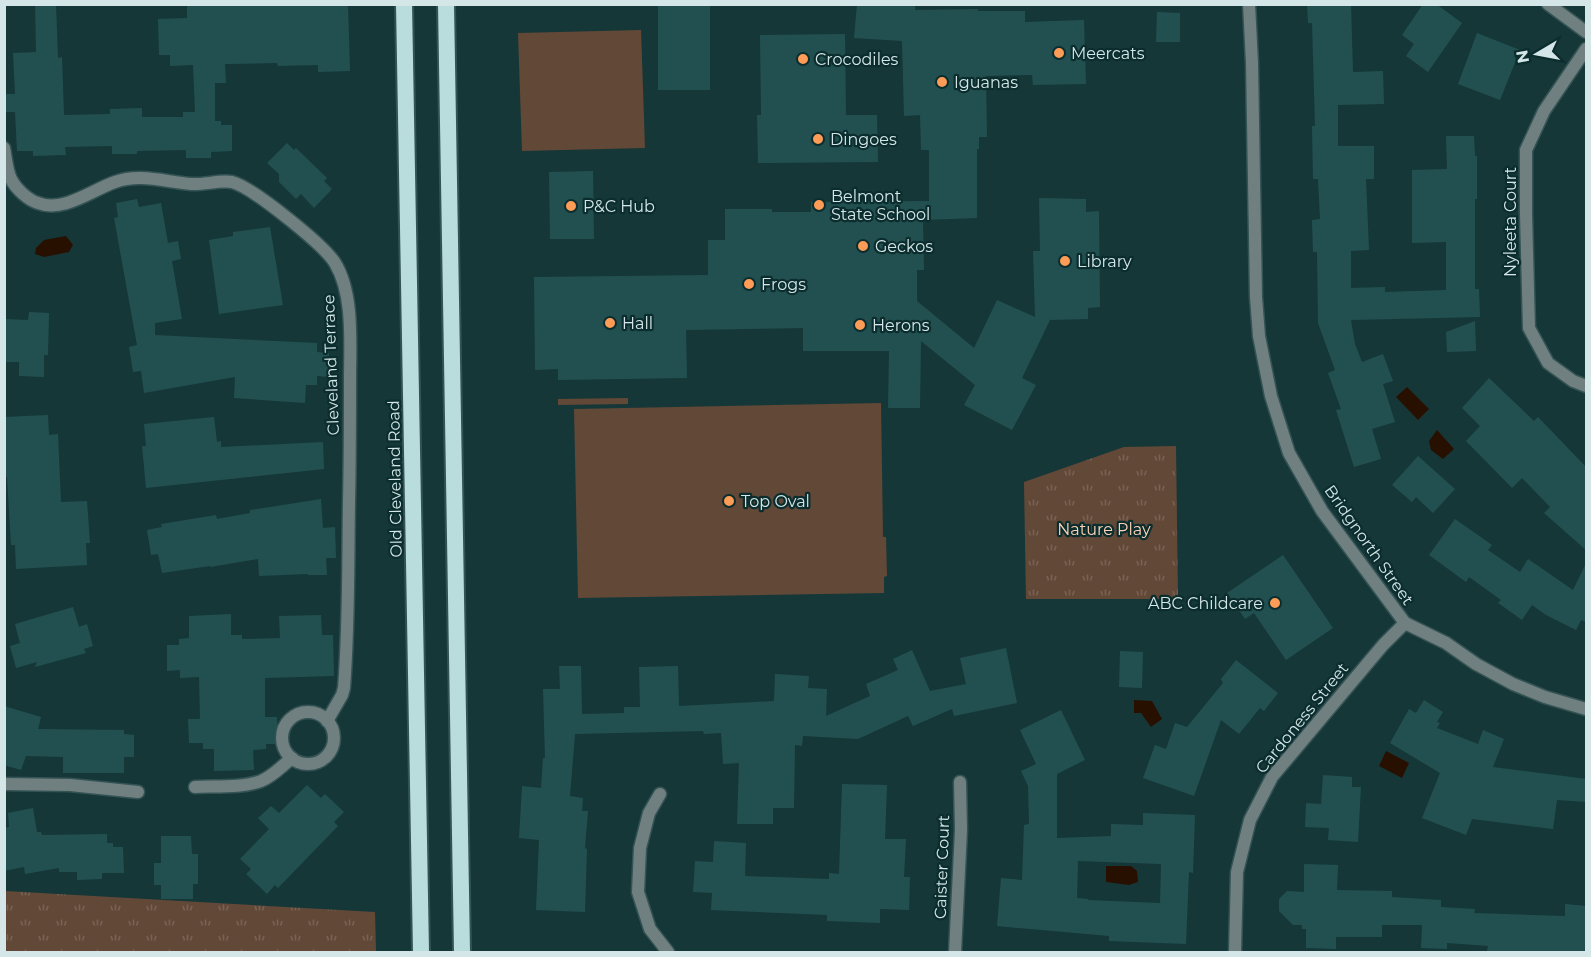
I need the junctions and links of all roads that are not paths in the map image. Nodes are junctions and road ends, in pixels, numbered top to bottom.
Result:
1 (404, 4) edge
2 (446, 4) edge
3 (1249, 4) edge
4 (1548, 4) edge
5 (1587, 32) edge
6 (1587, 49) edge
7 (4, 148) edge
8 (1587, 386) edge
9 (1405, 623) junction
10 (1587, 709) edge
11 (327, 721) junction
12 (292, 758) junction
13 (960, 782) dead end
14 (4, 784) edge
15 (195, 787) dead end
16 (138, 792) dead end
17 (660, 794) dead end
18 (421, 952) edge
19 (462, 952) edge
20 (668, 952) edge
21 (955, 952) edge
22 (1235, 952) edge

1 - 18 highway, Old Cleveland Road
2 - 19 highway
3 - 9 street, Bridgnorth Street
4 - 5 street
6 - 8 street, Nyleeta Court
7 - 11 street, Cleveland Terrace
9 - 10 street, Bridgnorth Street
9 - 22 street, Cardoness Street
11 - 12 street
11 - 12 street
12 - 15 street
13 - 21 street, Caister Court
14 - 16 street
17 - 20 street

